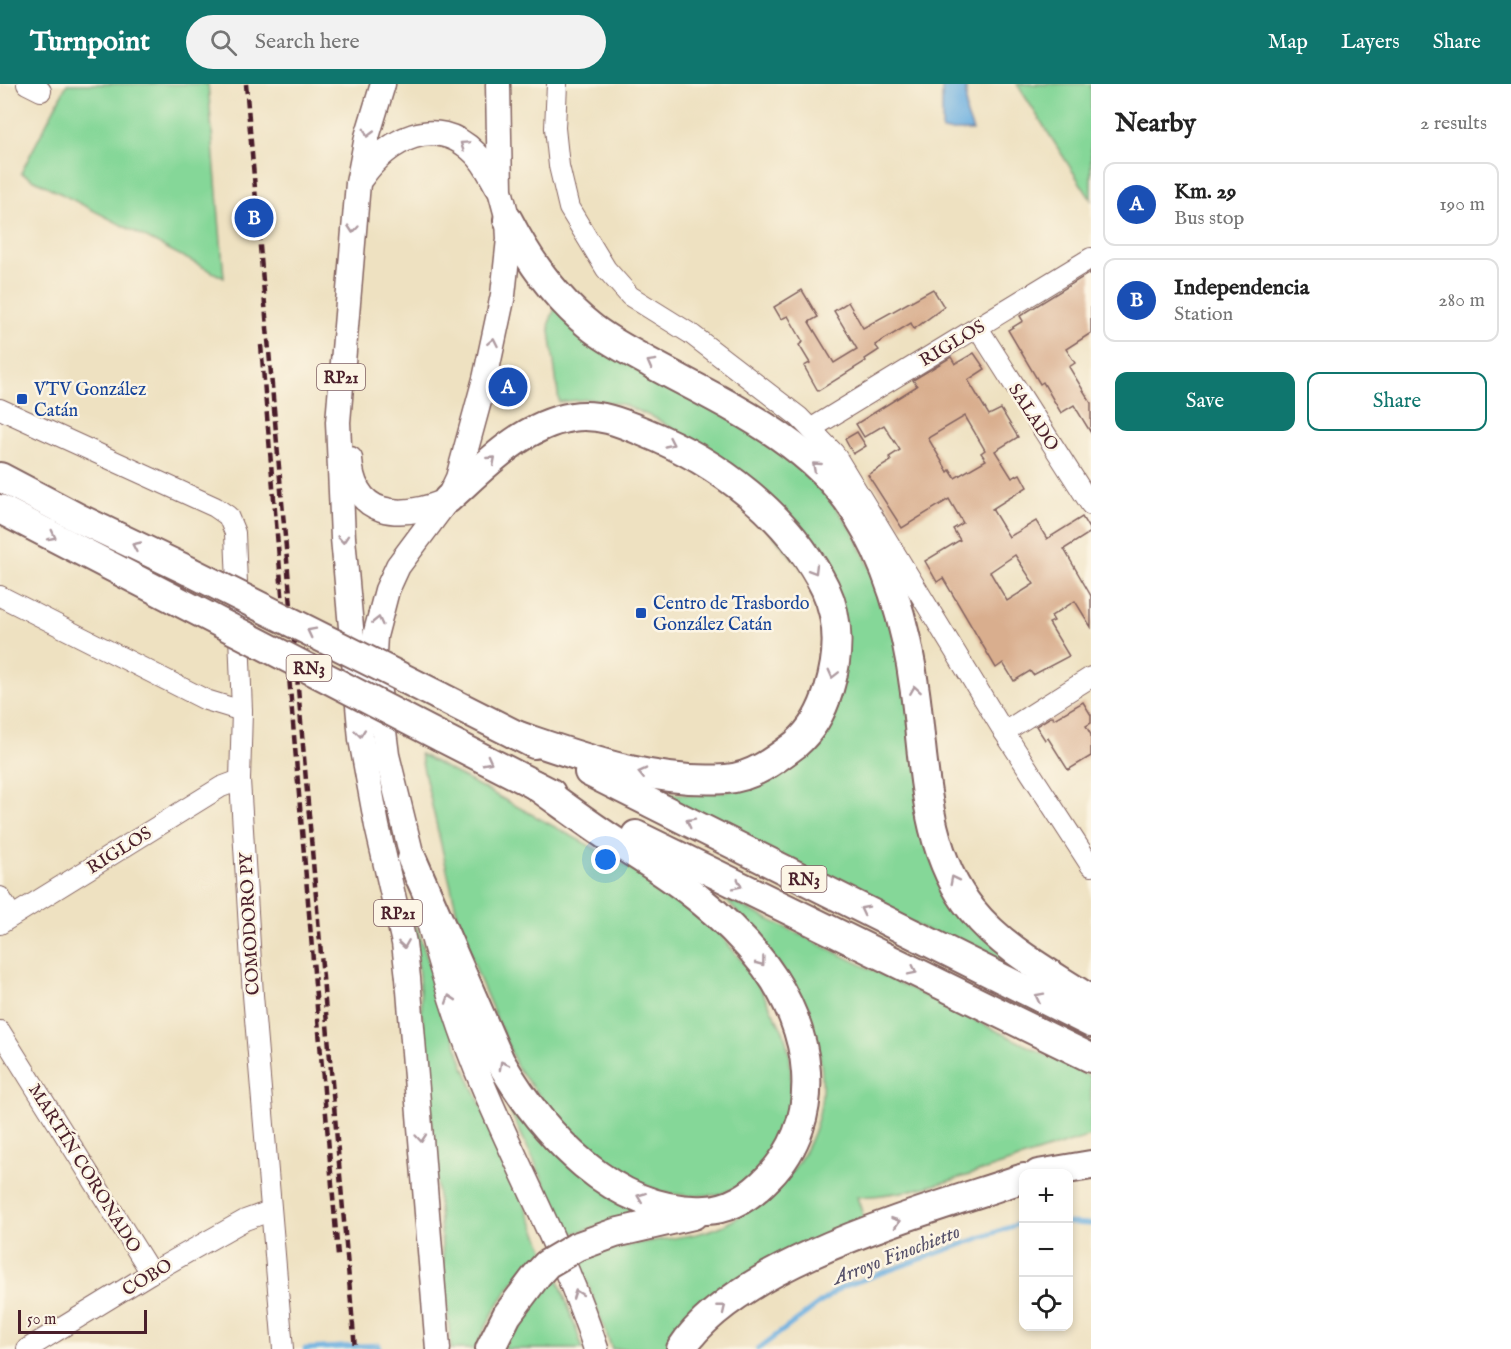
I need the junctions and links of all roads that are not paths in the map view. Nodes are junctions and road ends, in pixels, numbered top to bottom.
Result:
1 (383, 84) edge
2 (498, 84) edge
3 (557, 84) edge
4 (357, 183) junction
5 (500, 190) junction
6 (508, 220) junction
7 (1091, 258) edge
8 (350, 274) junction
9 (978, 328) junction
10 (0, 409) edge
11 (812, 428) junction
12 (0, 477) edge
13 (446, 500) junction
14 (1091, 505) edge
15 (0, 509) edge
16 (0, 596) edge
17 (1091, 677) edge
18 (242, 711) junction
19 (1004, 732) junction
20 (516, 735) junction
21 (240, 780) junction
22 (535, 785) junction
23 (412, 859) junction
24 (1091, 866) edge
25 (0, 897) edge
26 (6, 920) edge
27 (1091, 1000) edge
28 (1091, 1023) edge
29 (0, 1031) edge
30 (1091, 1058) edge
31 (1091, 1165) edge
32 (1064, 1169) edge
33 (1019, 1179) edge
34 (707, 1210) junction
35 (270, 1211) junction
36 (151, 1273) junction
37 (27, 1349) edge
38 (283, 1349) edge
39 (438, 1349) edge
40 (490, 1349) edge
41 (596, 1349) edge
42 (681, 1349) edge

1 -> 4 main road, RP21
2 - 5 main road, RP21
3 - 11 street
5 -> 4 main road
4 -> 8 main road, RP21
5 - 6 main road, RP21
13 -> 6 main road, RP21
27 -> 6 highway
7 - 9 street, RIGLOS
8 - 13 main road
8 -> 39 main road, RP21
9 - 11 street, RIGLOS
9 - 14 street, SALADO
10 - 18 street, COMODORO PY
11 - 19 street
20 -> 12 highway, RN3, bridge
13 -> 20 highway
23 -> 13 main road, RP21
15 -> 22 highway, RN3, bridge
16 - 18 street
17 - 19 street
18 - 21 street, COMODORO PY
19 - 24 street
28 -> 20 highway, RN3
21 - 26 street, RIGLOS
21 - 35 street, COMODORO PY
22 -> 30 highway, RN3
22 -> 34 highway
34 -> 23 highway
41 -> 23 main road, RP21
25 - 26 street
29 - 36 street, MARTÍN CORONADO
31 - 32 highway
42 -> 33 highway
34 - 40 highway, bridge
35 - 36 street, COBO
35 - 38 street, COMODORO PY
36 - 37 street, COBO

